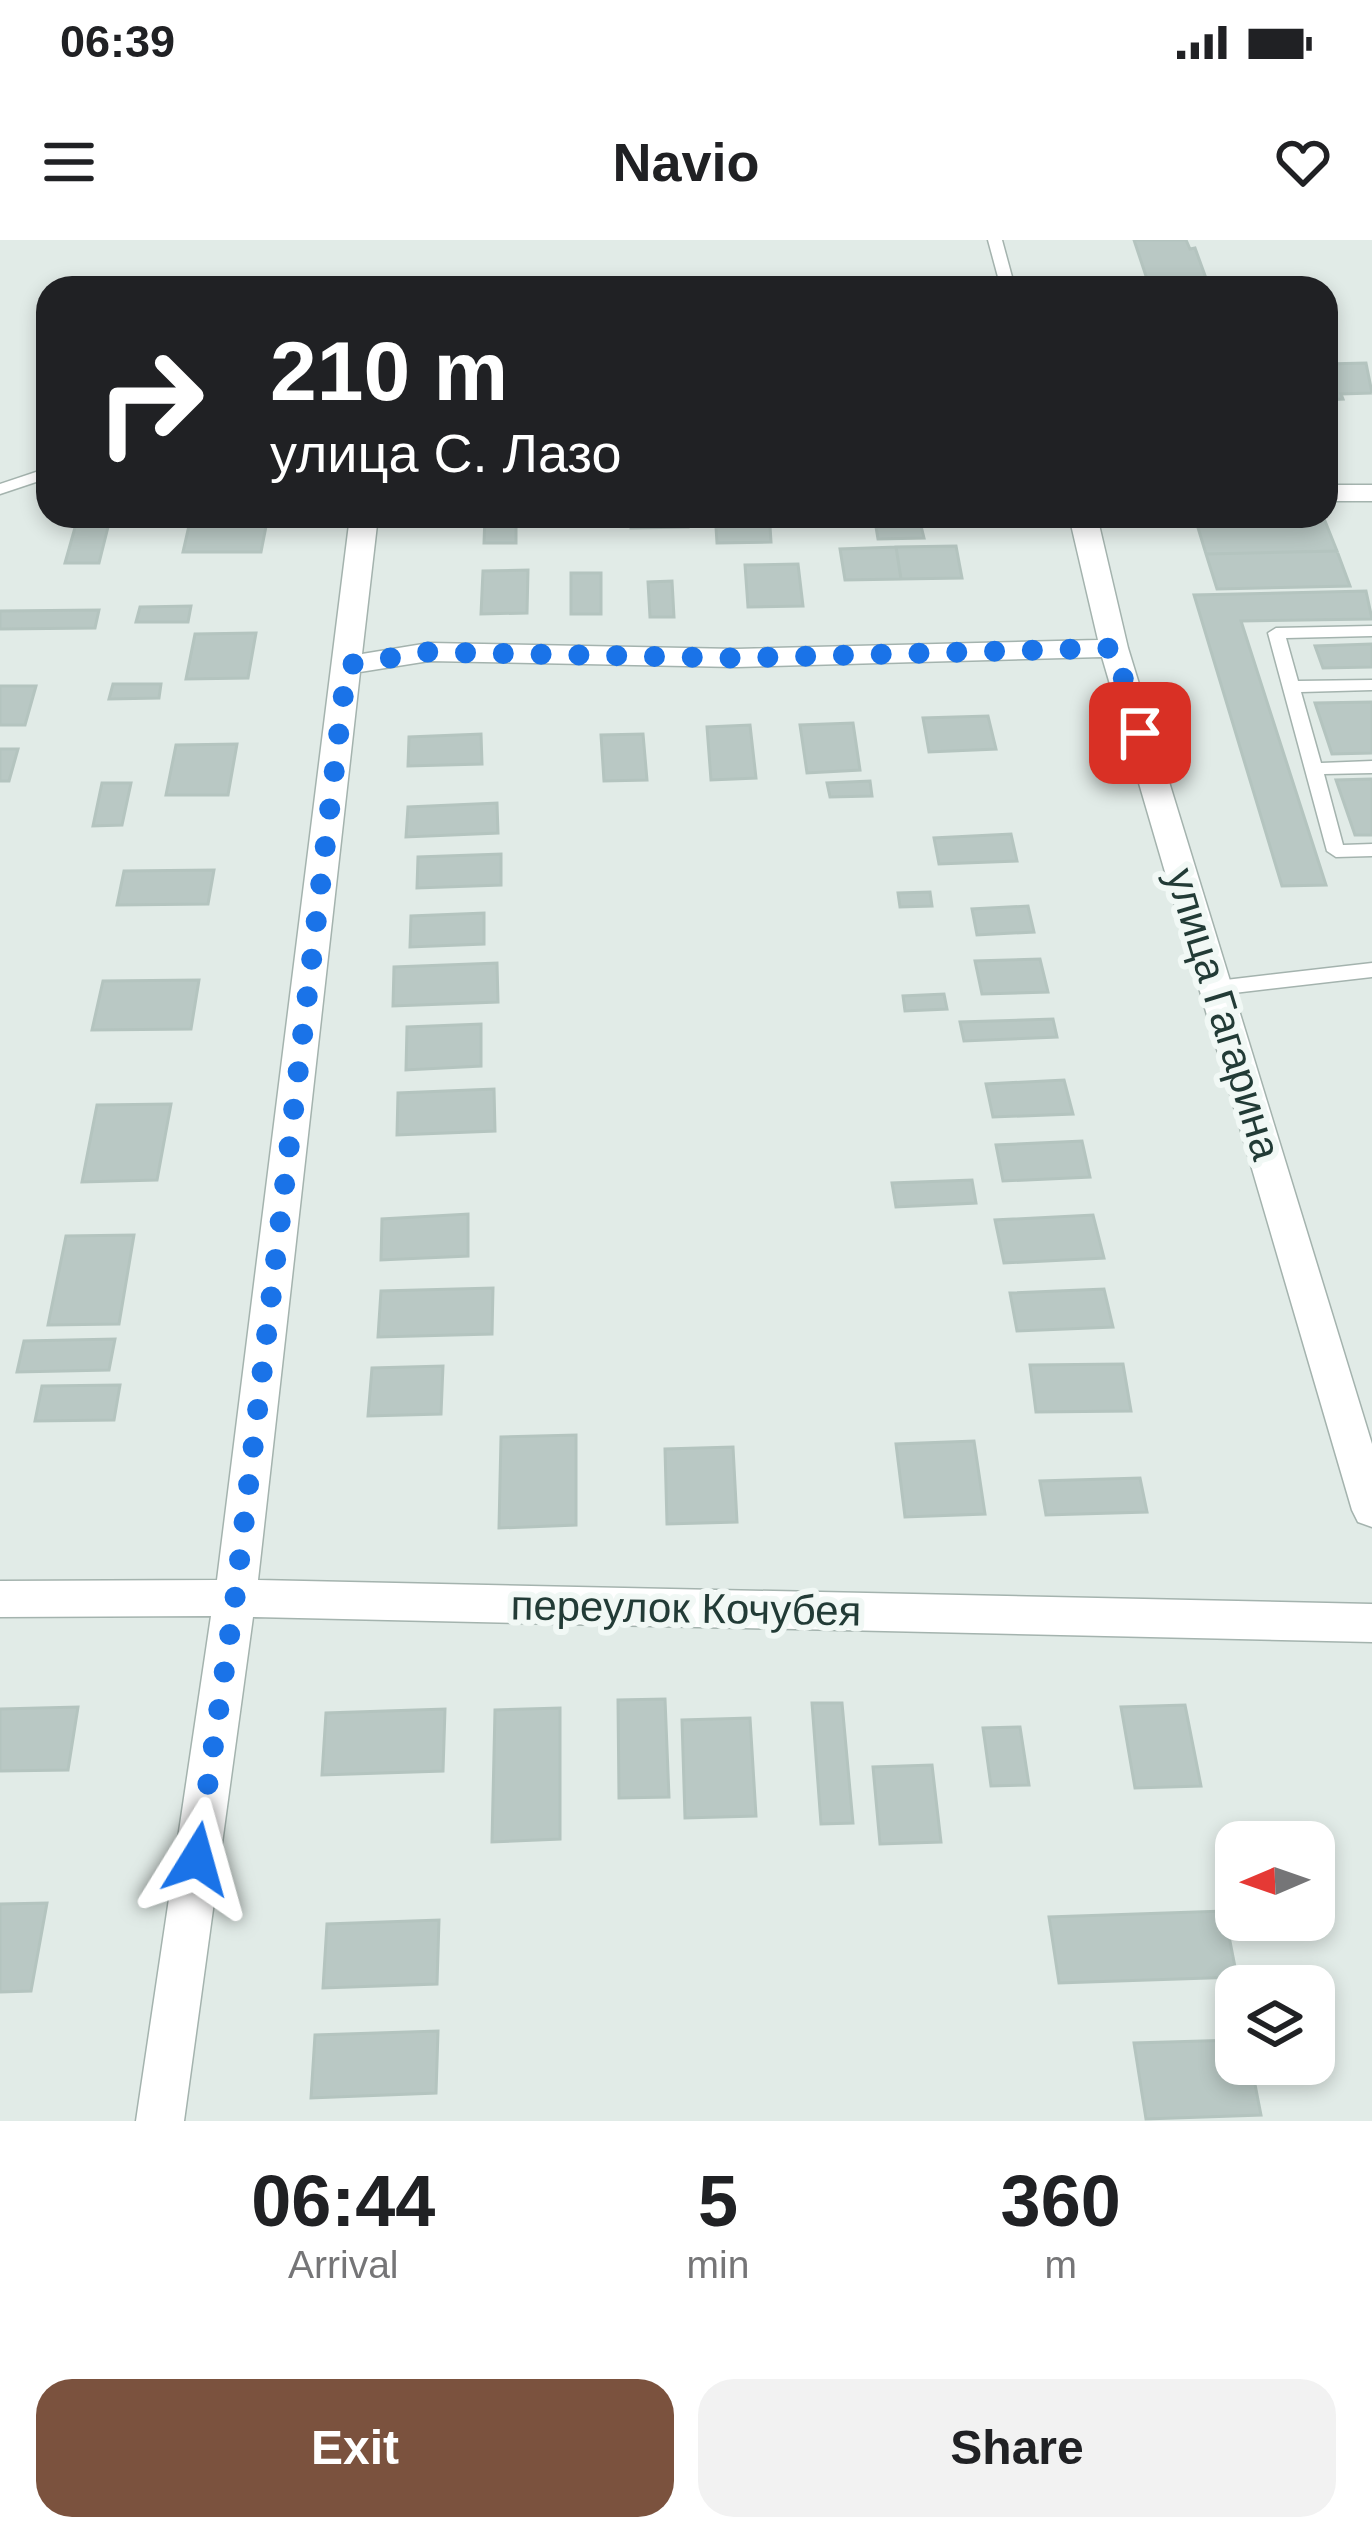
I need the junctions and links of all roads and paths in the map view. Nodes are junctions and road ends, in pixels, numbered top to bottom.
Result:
1 (995, 240) edge
2 (1005, 276) edge
3 (36, 476) edge
4 (0, 489) edge
5 (1338, 493) edge
6 (1372, 493) edge
7 (363, 528) edge
8 (1087, 528) edge
9 (1372, 631) edge
10 (1114, 648) junction
11 (347, 665) junction
12 (1372, 685) edge
13 (1292, 687) junction
14 (1372, 767) edge
15 (1314, 769) junction
16 (1372, 850) edge
17 (1372, 970) edge
18 (1217, 988) junction
19 (1372, 1510) edge
20 (235, 1598) junction
21 (0, 1599) edge
22 (1372, 1623) edge
23 (160, 2121) edge

1 - 2 lane
3 - 4 lane
5 - 6 street
7 - 11 street
8 - 10 street, улица Гагарина
9 - 13 lane
10 - 11 street
10 - 18 street, улица Гагарина
11 - 20 street
12 - 13 lane
13 - 15 lane
14 - 15 lane
15 - 16 lane
17 - 18 lane
18 - 19 street, улица Гагарина
20 - 21 street, переулок Кочубея
20 - 22 street, переулок Кочубея
20 - 23 street

